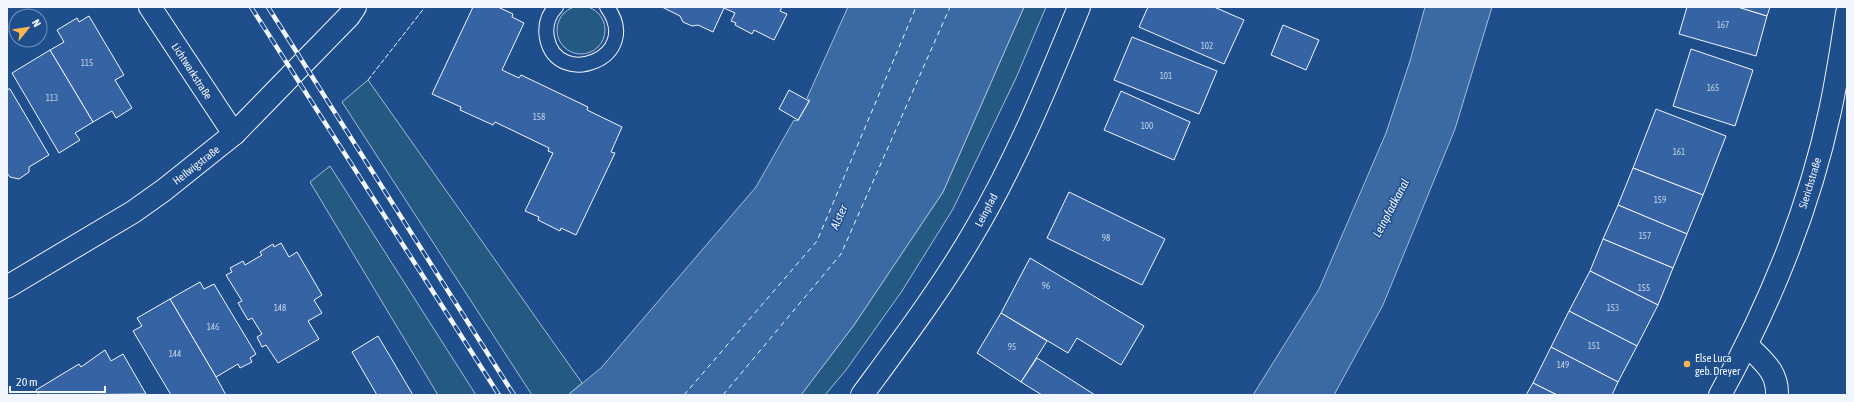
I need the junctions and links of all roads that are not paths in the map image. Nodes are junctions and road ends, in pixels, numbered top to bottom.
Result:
1 (150, 7) edge
2 (355, 7) edge
3 (556, 7) edge
4 (607, 7) edge
5 (1079, 7) edge
6 (1847, 13) edge
7 (234, 134) junction
8 (7, 287) edge
9 (1748, 346) junction
10 (862, 395) edge
11 (1720, 395) edge
12 (1777, 395) edge

1 - 7 street, Lichtwarkstraße
2 - 7 street, Heilwigstraße
3 - 4 lane
5 - 10 street, Leinpfad
6 - 9 street, Sierichstraße
7 - 8 street, Heilwigstraße
9 - 11 street, Sierichstraße
9 - 12 street

